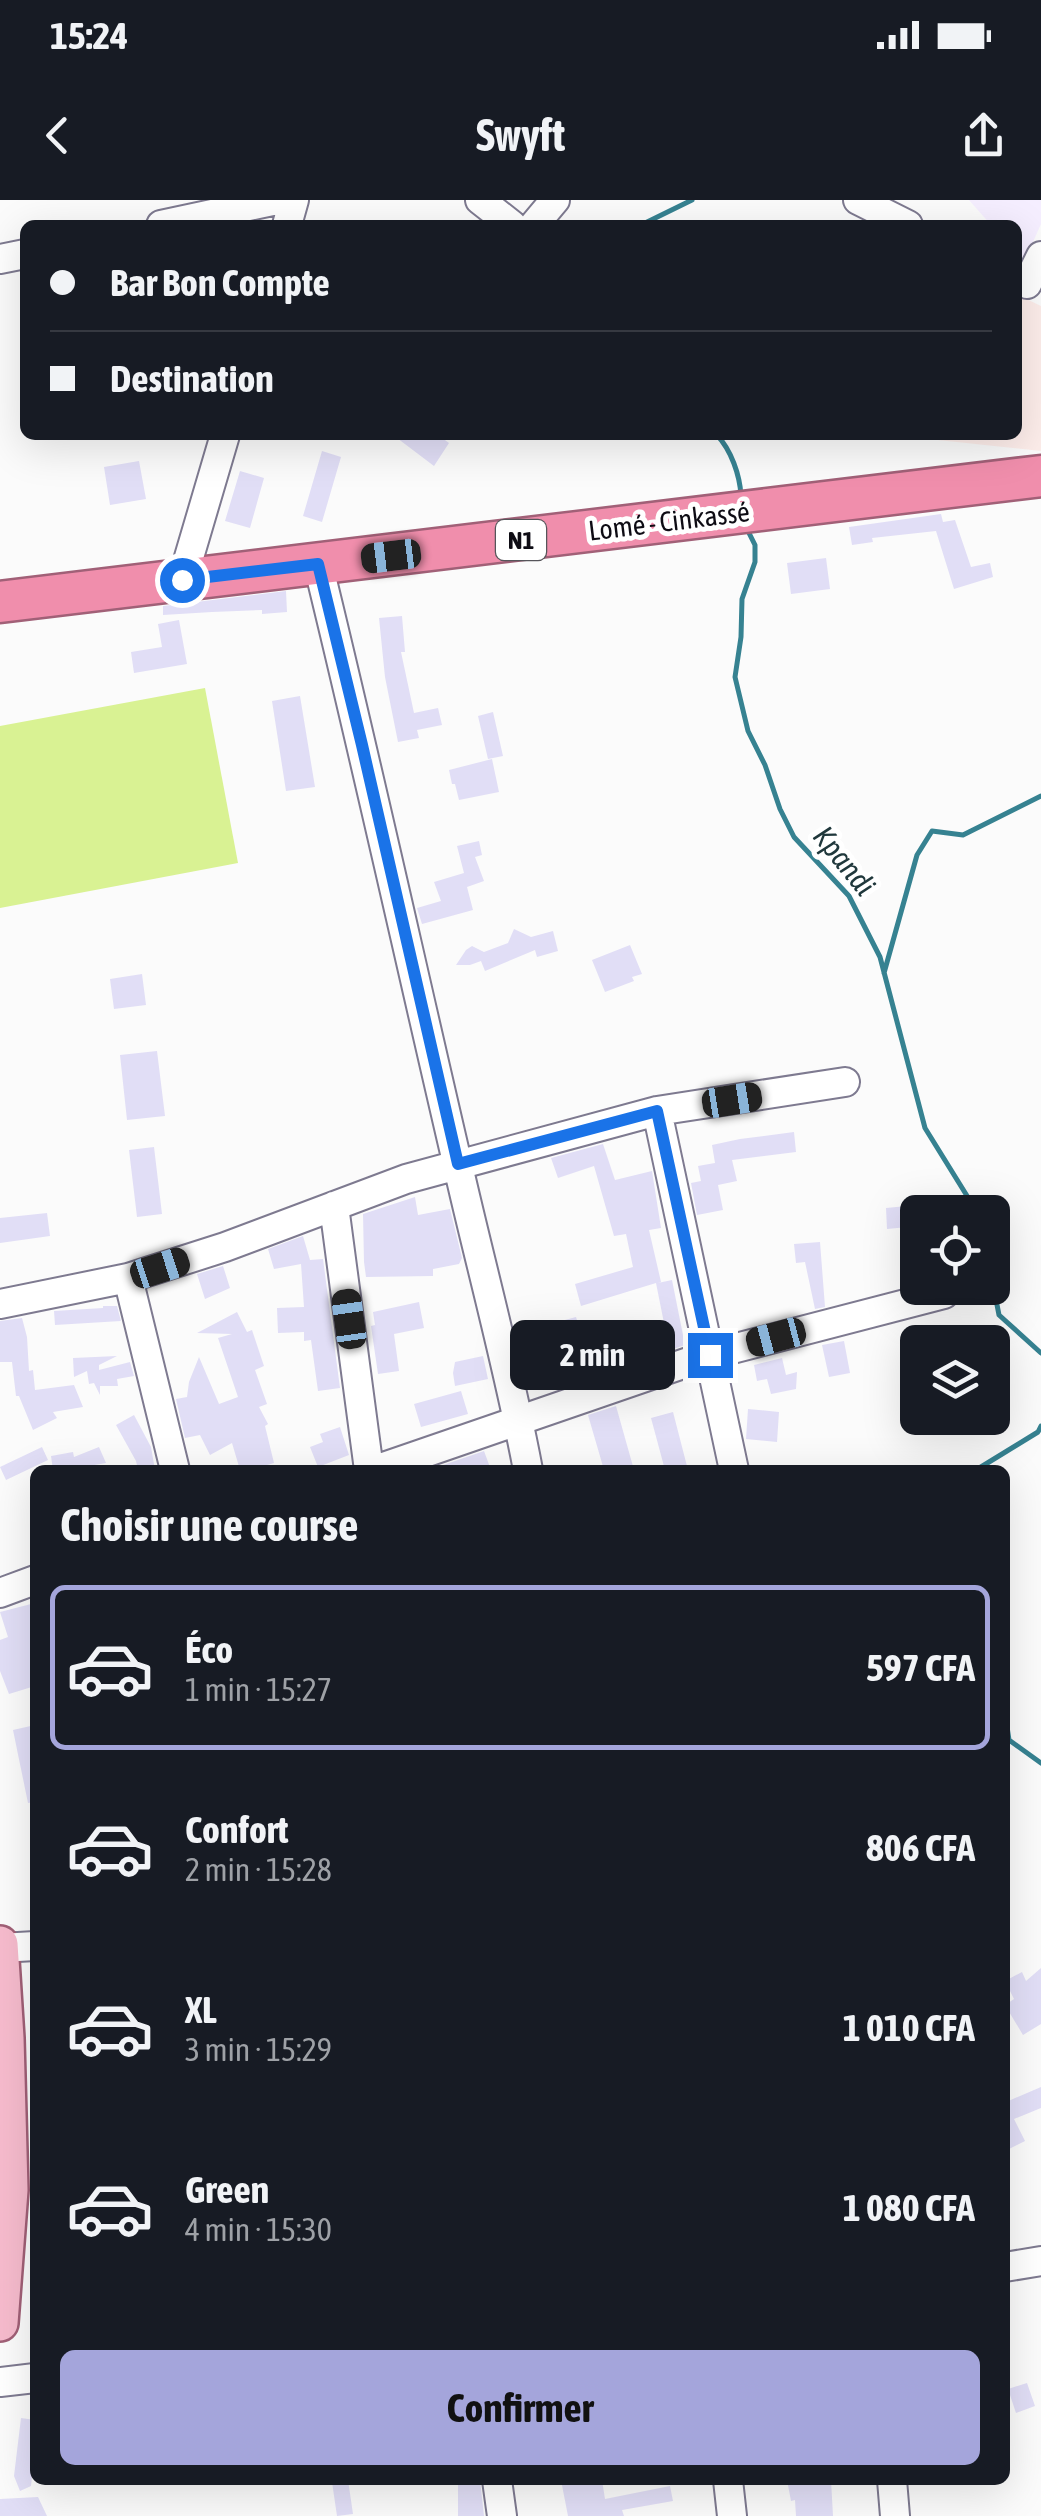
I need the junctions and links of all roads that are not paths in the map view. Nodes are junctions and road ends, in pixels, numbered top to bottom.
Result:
1 (278, 200) edge
2 (480, 200) edge
3 (556, 200) edge
4 (858, 200) edge
5 (184, 220) edge
6 (506, 220) edge
7 (538, 220) edge
8 (898, 220) edge
9 (1041, 256) edge
10 (1029, 285) edge
11 (224, 440) edge
12 (1041, 476) edge
13 (318, 564) junction
14 (182, 580) junction
15 (0, 602) edge
16 (844, 1082) dead end
17 (657, 1111) junction
18 (458, 1164) junction
19 (334, 1206) junction
20 (128, 1278) junction
21 (0, 1304) edge
22 (902, 1305) edge
23 (710, 1355) junction
24 (519, 1422) junction
25 (174, 1465) edge
26 (371, 1465) edge
27 (387, 1465) edge
28 (527, 1465) edge
29 (733, 1465) edge
30 (30, 1582) edge
31 (0, 1592) edge
32 (30, 1946) edge
33 (0, 1947) edge
34 (1041, 2261) edge
35 (1010, 2266) edge
36 (0, 2322) edge
37 (30, 2379) edge
38 (0, 2382) edge
39 (499, 2485) edge
40 (729, 2485) edge
41 (892, 2485) edge
42 (502, 2516) edge
43 (732, 2516) edge
44 (895, 2516) edge

1 - 5 street
2 - 6 street
3 - 7 street
4 - 8 street
9 - 10 street
11 - 14 street
12 - 13 highway, Lomé - Cinkassé / N1
13 - 14 highway, Lomé - Cinkassé / N1
13 - 18 street
14 - 15 highway, Lomé - Cinkassé / N1
16 - 17 street
17 - 18 street
17 - 23 street
18 - 19 street
18 - 24 street
19 - 20 street
19 - 26 street
20 - 21 street
20 - 25 street
22 - 23 street
23 - 24 street
23 - 29 street
24 - 27 street
24 - 28 street
30 - 31 street
32 - 33 street
33 - 36 main road
34 - 35 street
37 - 38 street
39 - 42 street
40 - 43 street
41 - 44 street

